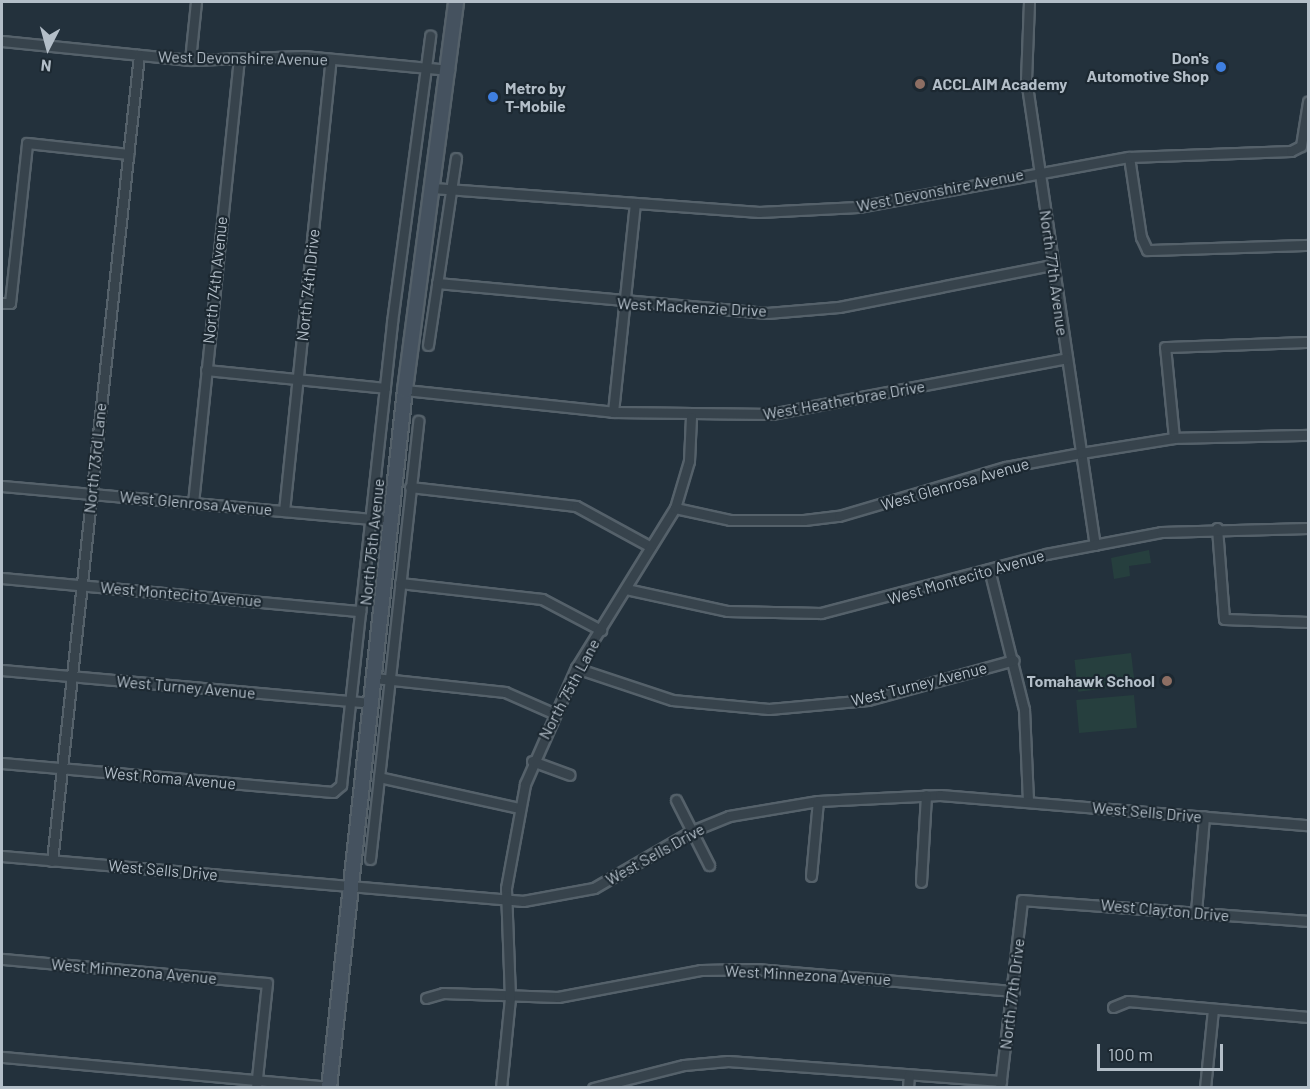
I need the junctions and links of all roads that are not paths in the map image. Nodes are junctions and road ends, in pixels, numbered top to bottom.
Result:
1 (196, 2) edge
2 (456, 2) edge
3 (1029, 2) edge
4 (430, 36) dead end
5 (2, 41) edge
6 (139, 56) junction
7 (239, 58) junction
8 (331, 59) junction
9 (190, 60) junction
10 (427, 68) junction
11 (449, 70) junction
12 (1308, 102) edge
13 (128, 153) junction
14 (1129, 157) junction
15 (456, 158) dead end
16 (1040, 171) junction
17 (433, 188) junction
18 (450, 190) junction
19 (634, 203) junction
20 (1308, 245) edge
21 (1052, 265) junction
22 (437, 283) junction
23 (2, 303) edge
24 (624, 304) junction
25 (1308, 342) edge
26 (428, 345) dead end
27 (1066, 358) junction
28 (206, 370) junction
29 (298, 379) junction
30 (385, 388) junction
31 (405, 390) junction
32 (613, 412) junction
33 (691, 417) junction
34 (418, 421) dead end
35 (1308, 435) edge
36 (1174, 438) junction
37 (1081, 453) junction
38 (2, 486) edge
39 (411, 487) junction
40 (91, 494) junction
41 (193, 503) junction
42 (675, 508) junction
43 (284, 511) junction
44 (370, 519) junction
45 (391, 521) junction
46 (1217, 528) junction
47 (1308, 528) edge
48 (1095, 545) junction
49 (651, 547) junction
50 (989, 569) junction
51 (2, 578) edge
52 (400, 583) junction
53 (82, 585) junction
54 (626, 589) junction
55 (360, 611) junction
56 (1308, 622) edge
57 (601, 630) junction
58 (1014, 660) junction
59 (576, 668) junction
60 (2, 670) edge
61 (72, 677) junction
62 (374, 678) junction
63 (390, 679) junction
64 (351, 702) junction
65 (371, 703) junction
66 (553, 713) junction
67 (532, 761) junction
68 (2, 763) edge
69 (62, 768) junction
70 (570, 775) dead end
71 (379, 777) junction
72 (338, 790) joint
73 (926, 795) junction
74 (676, 800) dead end
75 (818, 801) junction
76 (1028, 802) junction
77 (519, 808) junction
78 (1204, 816) junction
79 (1308, 825) edge
80 (692, 831) junction
81 (2, 856) edge
82 (370, 859) dead end
83 (52, 861) junction
84 (709, 865) dead end
85 (811, 876) dead end
86 (921, 882) dead end
87 (351, 887) junction
88 (1022, 900) joint
89 (505, 901) junction
90 (1196, 912) junction
91 (1308, 921) edge
92 (2, 959) edge
93 (1014, 990) junction
94 (426, 998) dead end
95 (510, 999) junction
96 (1113, 1007) dead end
97 (1213, 1009) junction
98 (1308, 1017) edge
99 (2, 1057) edge
100 (909, 1075) junction
101 (257, 1084) edge
102 (1000, 1084) edge
103 (329, 1087) edge
104 (593, 1087) edge
105 (501, 1088) edge
106 (908, 1088) edge
107 (1205, 1088) edge

1 - 9 street
2 - 11 main road, North 75th Avenue
3 - 16 street, North 77th Avenue
4 - 10 street, North 75th Avenue
5 - 6 street, West Devonshire Avenue
6 - 9 street, West Devonshire Avenue
6 - 13 street, North 73rd Lane
7 - 8 street, West Devonshire Avenue
7 - 9 street, West Devonshire Avenue
7 - 28 street, North 74th Avenue
8 - 10 street, West Devonshire Avenue
8 - 29 street, North 74th Drive
10 - 11 street, West Devonshire Avenue
10 - 30 street, North 75th Avenue
11 - 17 main road, North 75th Avenue
12 - 14 street, West Devonshire Avenue
13 - 23 street
13 - 40 street, North 73rd Lane
14 - 16 street, West Devonshire Avenue
14 - 20 street
15 - 18 street
16 - 19 street, West Devonshire Avenue
16 - 21 street, North 77th Avenue
17 - 18 street, West Devonshire Avenue
17 - 31 main road, North 75th Avenue
18 - 19 street, West Devonshire Avenue
18 - 22 street
19 - 24 street
21 - 24 street, West Mackenzie Drive
21 - 27 street, North 77th Avenue
22 - 24 street, West Mackenzie Drive
22 - 26 street
24 - 32 street
25 - 36 street
27 - 33 street, West Heatherbrae Drive
27 - 37 street, North 77th Avenue
28 - 29 street
28 - 41 street, North 74th Avenue
29 - 30 street
29 - 43 street, North 74th Drive
30 - 44 street, North 75th Avenue
31 - 32 street, West Heatherbrae Drive
31 - 45 main road, North 75th Avenue
32 - 33 street, West Heatherbrae Drive
33 - 42 street, North 75th Lane
34 - 39 street, North 75th Avenue
35 - 36 street, West Glenrosa Avenue
36 - 37 street, West Glenrosa Avenue
37 - 42 street, West Glenrosa Avenue
37 - 48 street, North 77th Avenue
38 - 40 street, West Glenrosa Avenue
39 - 49 street
39 - 52 street, North 75th Avenue
40 - 41 street, West Glenrosa Avenue
40 - 53 street, North 73rd Lane
41 - 43 street, West Glenrosa Avenue
42 - 49 street, North 75th Lane
43 - 44 street, West Glenrosa Avenue
44 - 45 street, West Glenrosa Avenue
44 - 55 street, North 75th Avenue
45 - 62 main road, North 75th Avenue
46 - 47 street, West Montecito Avenue
46 - 48 street, West Montecito Avenue
46 - 56 street
48 - 50 street, West Montecito Avenue
49 - 54 street, North 75th Lane
50 - 54 street, West Montecito Avenue
50 - 58 street
51 - 53 street, West Montecito Avenue
52 - 57 street
52 - 63 street, North 75th Avenue
53 - 55 street, West Montecito Avenue
53 - 61 street, North 73rd Lane
54 - 57 street, North 75th Lane
55 - 64 street, North 75th Avenue
57 - 59 street, North 75th Lane
58 - 59 street, West Turney Avenue
58 - 76 street
59 - 66 street, North 75th Lane
60 - 61 street, West Turney Avenue
61 - 64 street, West Turney Avenue
61 - 69 street, North 73rd Lane
62 - 63 street
62 - 65 main road, North 75th Avenue
63 - 66 street
63 - 71 street, North 75th Avenue
64 - 65 street, West Turney Avenue
64 - 72 street, North 75th Avenue
65 - 87 main road, North 75th Avenue
66 - 67 street, North 75th Lane
67 - 70 street
67 - 77 street, North 75th Lane
68 - 69 street, West Roma Avenue
69 - 72 street, West Roma Avenue
69 - 83 street, North 73rd Lane
71 - 77 street
71 - 82 street, North 75th Avenue
73 - 75 street, West Sells Drive
73 - 76 street, West Sells Drive
73 - 86 street
74 - 80 street
75 - 80 street, West Sells Drive
75 - 85 street
76 - 78 street, West Sells Drive
77 - 89 street, North 75th Lane
78 - 79 street, West Sells Drive
78 - 90 street
80 - 84 street
80 - 89 street, West Sells Drive
81 - 83 street, West Sells Drive
83 - 87 street, West Sells Drive
87 - 89 street, West Sells Drive
87 - 103 main road, North 75th Avenue
88 - 90 street, West Clayton Drive
88 - 93 street, North 77th Drive
89 - 95 street, North 75th Lane
90 - 91 street, West Clayton Drive
92 - 101 street, West Minnezona Avenue
93 - 95 street, West Minnezona Avenue
93 - 102 street, North 77th Drive
94 - 95 street, West Minnezona Avenue
95 - 105 street, North 75th Lane
96 - 97 street
97 - 98 street
97 - 107 street
99 - 101 street
100 - 102 street
100 - 104 street
100 - 106 street
101 - 103 street

